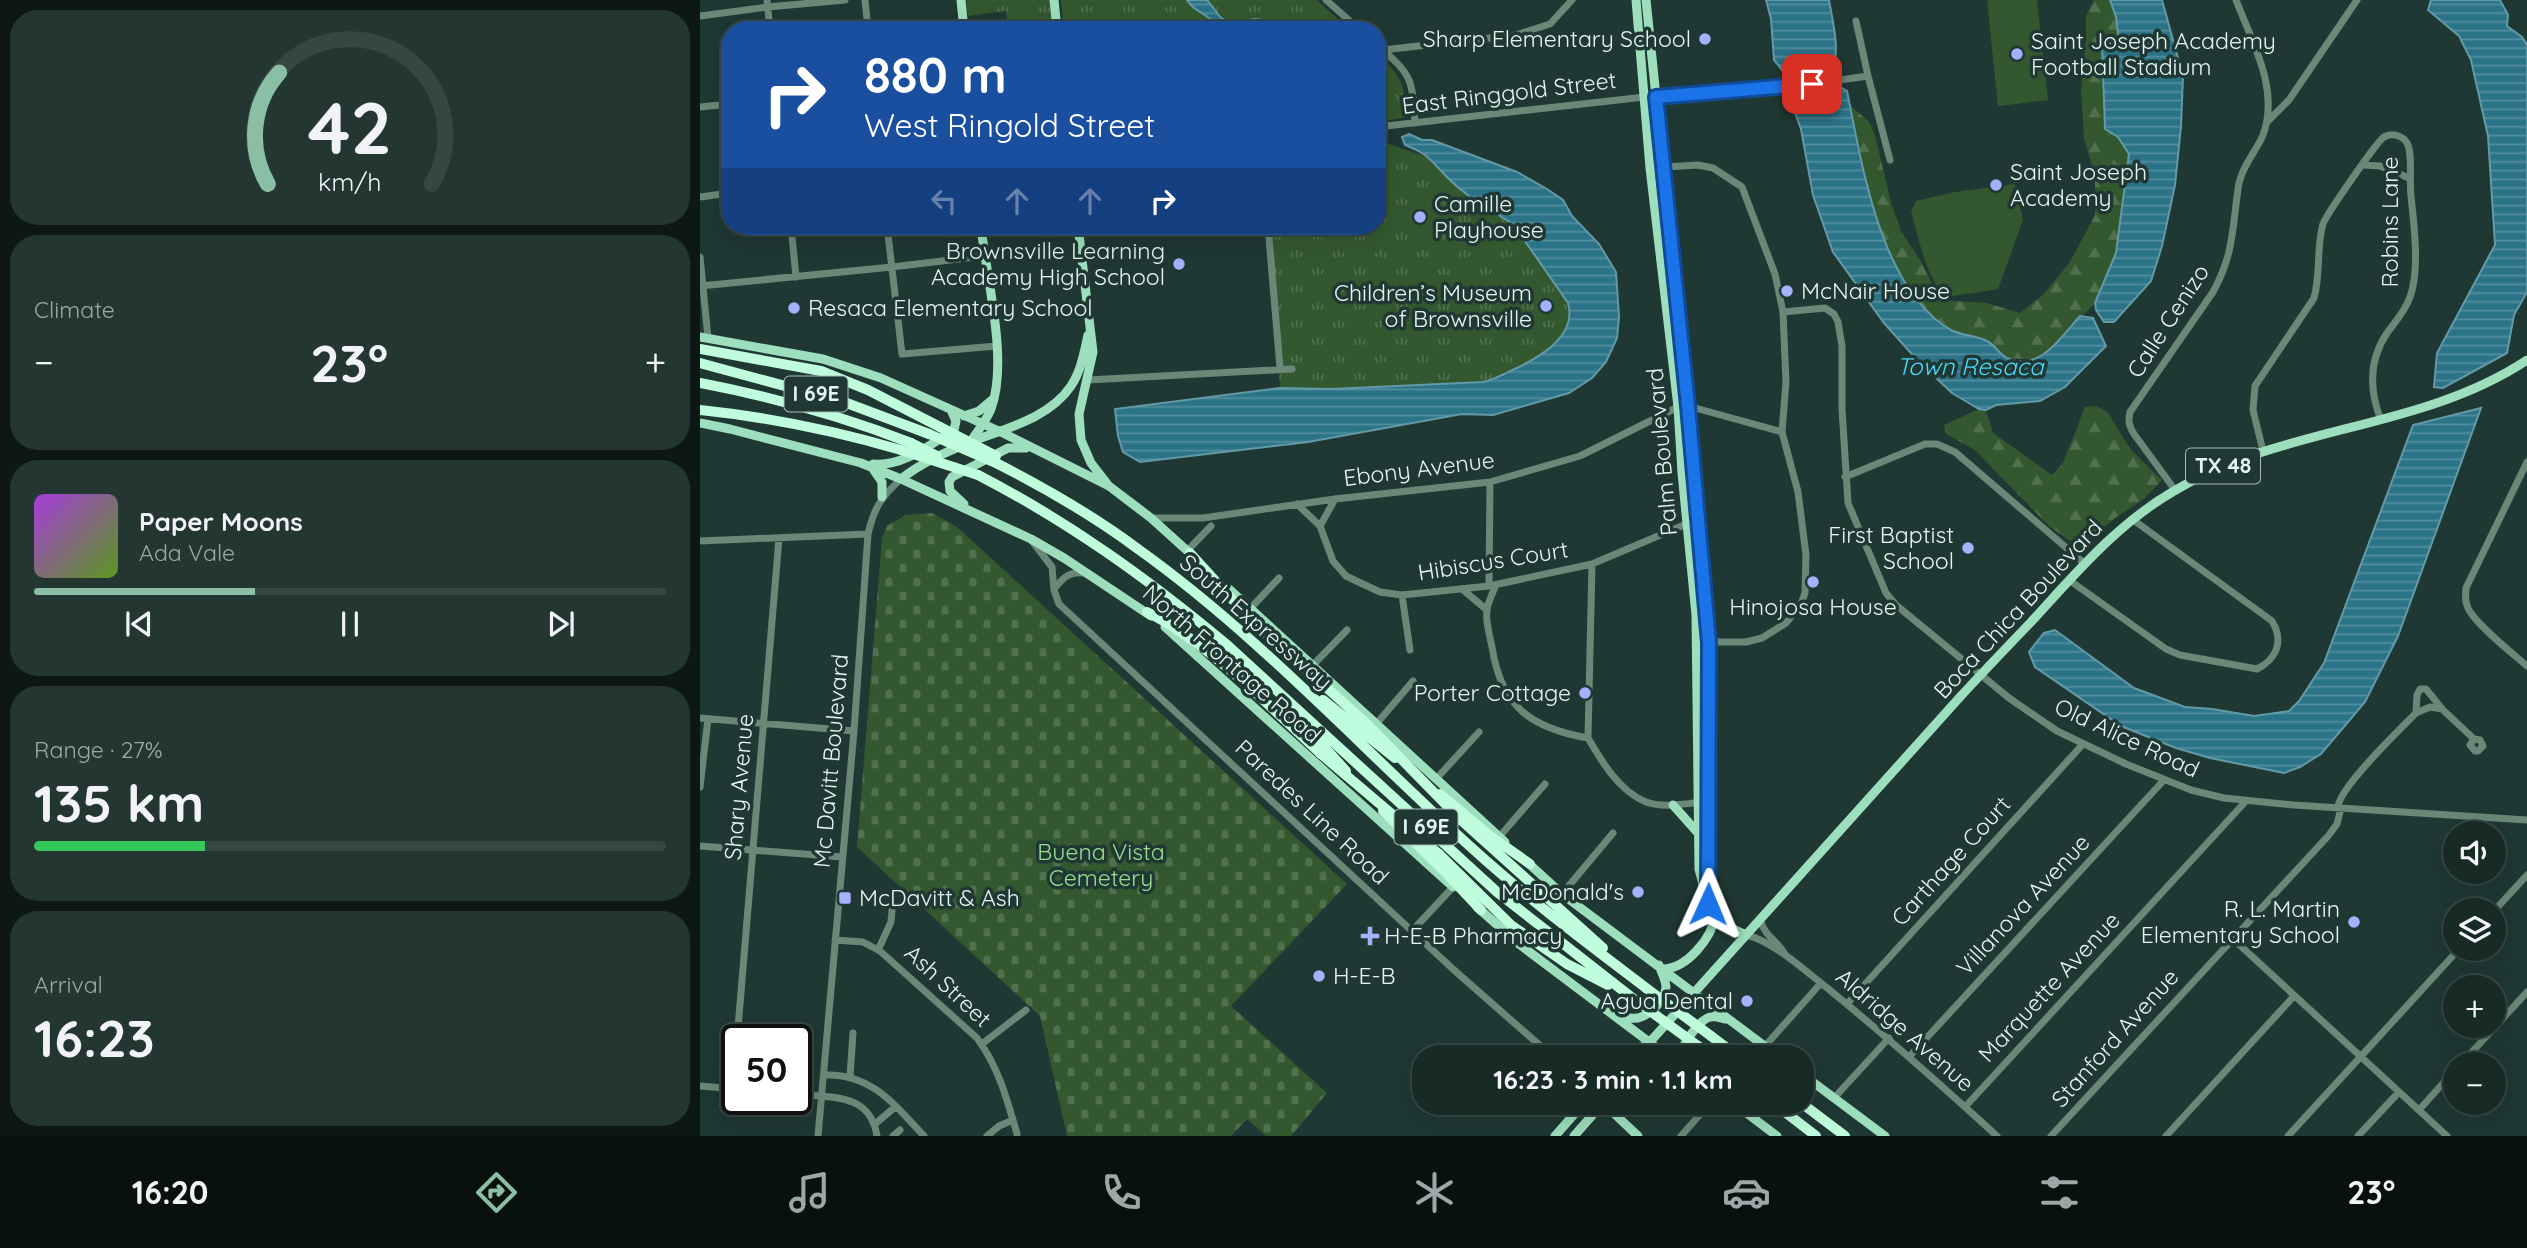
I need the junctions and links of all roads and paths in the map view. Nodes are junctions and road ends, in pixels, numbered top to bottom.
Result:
1 (845, 0) edge
2 (865, 0) edge
3 (961, 0) edge
4 (1054, 0) edge
5 (1572, 0) edge
6 (1636, 0) edge
7 (1646, 0) edge
8 (2236, 0) edge
9 (2357, 0) edge
10 (1331, 1) edge
11 (767, 3) edge
12 (700, 16) edge
13 (769, 21) edge
14 (867, 21) edge
15 (963, 21) edge
16 (1057, 21) edge
17 (1351, 21) edge
18 (1856, 21) dead end
19 (1386, 46) edge
20 (1386, 53) edge
21 (1868, 76) junction
22 (1645, 97) junction
23 (1656, 97) junction
24 (721, 105) edge
25 (700, 107) edge
26 (2267, 122) junction
27 (1415, 123) junction
28 (1386, 126) edge
29 (1891, 159) dead end
30 (2364, 165) junction
31 (1664, 166) junction
32 (1650, 167) junction
33 (2409, 178) junction
34 (721, 194) edge
35 (700, 197) edge
36 (791, 235) edge
37 (888, 235) edge
38 (982, 235) edge
39 (1079, 235) edge
40 (1269, 235) edge
41 (984, 256) junction
42 (700, 257) edge
43 (892, 267) junction
44 (796, 277) junction
45 (701, 285) edge
46 (1783, 312) junction
47 (1090, 327) junction
48 (704, 338) edge
49 (997, 346) junction
50 (700, 349) edge
51 (2527, 360) edge
52 (700, 363) edge
53 (1280, 368) junction
54 (1292, 369) dead end
55 (1088, 380) junction
56 (700, 383) edge
57 (994, 399) junction
58 (1683, 407) junction
59 (700, 410) edge
60 (951, 410) junction
61 (964, 416) junction
62 (2381, 420) junction
63 (700, 423) edge
64 (983, 425) junction
65 (1001, 432) junction
66 (1782, 432) junction
67 (970, 442) junction
68 (1035, 449) junction
69 (2263, 451) junction
70 (1001, 462) junction
71 (2527, 462) edge
72 (861, 463) junction
73 (872, 467) junction
74 (978, 475) junction
75 (1845, 477) junction
76 (901, 479) junction
77 (1490, 482) junction
78 (1109, 486) junction
79 (2175, 490) junction
80 (882, 498) junction
81 (1335, 499) junction
82 (1297, 504) junction
83 (971, 510) junction
84 (1151, 518) junction
85 (1698, 519) junction
86 (2132, 519) junction
87 (1688, 523) junction
88 (1211, 526) dead end
89 (1321, 526) junction
90 (867, 534) junction
91 (779, 538) junction
92 (1031, 539) junction
93 (700, 541) edge
94 (1188, 552) junction
95 (2084, 563) junction
96 (1592, 564) junction
97 (1087, 573) junction
98 (1279, 578) dead end
99 (2069, 580) junction
100 (1493, 585) junction
101 (1462, 589) junction
102 (1054, 590) junction
103 (1402, 595) junction
104 (1250, 609) junction
105 (1486, 610) junction
106 (1147, 612) junction
107 (1347, 630) dead end
108 (1697, 642) junction
109 (1225, 643) junction
110 (1709, 643) junction
111 (1255, 645) junction
112 (1410, 650) dead end
113 (2527, 654) edge
114 (2525, 664) edge
115 (1312, 666) junction
116 (1981, 675) junction
117 (1413, 681) dead end
118 (2444, 710) junction
119 (2416, 713) junction
120 (704, 718) edge
121 (764, 723) junction
122 (1372, 723) junction
123 (854, 731) junction
124 (1479, 732) dead end
125 (1588, 738) junction
126 (2474, 739) dead end
127 (2083, 744) junction
128 (1437, 778) junction
129 (2164, 780) junction
130 (1545, 784) dead end
131 (700, 787) edge
132 (2246, 801) junction
133 (1709, 802) junction
134 (1697, 803) junction
135 (1673, 805) junction
136 (2339, 808) junction
137 (2527, 820) edge
138 (1613, 833) dead end
139 (1698, 833) junction
140 (1500, 836) junction
141 (700, 846) edge
142 (752, 851) junction
143 (842, 857) junction
144 (1530, 864) junction
145 (2527, 875) edge
146 (1453, 887) junction
147 (1562, 894) junction
148 (2506, 898) edge
149 (893, 899) dead end
150 (1707, 901) junction
151 (1481, 911) junction
152 (1715, 916) junction
153 (1759, 920) junction
154 (1412, 931) junction
155 (1746, 935) junction
156 (2232, 938) junction
157 (835, 940) junction
158 (878, 950) junction
159 (1786, 955) junction
160 (2448, 961) edge
161 (1661, 967) junction
162 (1821, 983) junction
163 (1646, 988) junction
164 (1695, 992) junction
165 (2527, 992) edge
166 (2294, 996) junction
167 (1635, 1000) junction
168 (1846, 1004) junction
169 (1603, 1007) junction
170 (1026, 1010) dead end
171 (1734, 1023) junction
172 (738, 1024) edge
173 (853, 1033) dead end
174 (1889, 1038) junction
175 (982, 1044) junction
176 (1647, 1044) joint
177 (1540, 1045) edge
178 (1683, 1045) edge
179 (1697, 1045) edge
180 (1723, 1045) edge
181 (1764, 1045) edge
182 (1766, 1045) edge
183 (2472, 1052) edge
184 (1909, 1057) junction
185 (2361, 1057) junction
186 (824, 1075) junction
187 (850, 1076) junction
188 (1814, 1083) edge
189 (2443, 1083) edge
190 (700, 1086) edge
191 (721, 1088) edge
192 (2399, 1092) junction
193 (812, 1096) edge
194 (822, 1097) junction
195 (1834, 1098) junction
196 (895, 1107) junction
197 (1965, 1107) junction
198 (2418, 1110) junction
199 (1814, 1113) edge
200 (1574, 1115) edge
201 (1592, 1115) edge
202 (1616, 1115) edge
203 (1699, 1115) edge
204 (1749, 1115) edge
205 (1789, 1115) edge
206 (1013, 1120) junction
207 (875, 1124) junction
208 (900, 1130) dead end
209 (1017, 1134) edge
210 (818, 1136) edge
211 (877, 1136) edge
212 (893, 1136) edge
213 (924, 1136) edge
214 (987, 1136) edge
215 (1555, 1136) edge
216 (1574, 1136) edge
217 (1638, 1136) edge
218 (1681, 1136) edge
219 (1777, 1136) edge
220 (1816, 1136) edge
221 (1845, 1136) edge
222 (1885, 1136) edge
223 (1997, 1136) edge
224 (2051, 1136) edge
225 (2166, 1136) edge
226 (2288, 1136) edge
227 (2358, 1136) edge
228 (2447, 1136) edge

1 - 11 street
2 - 14 street
3 - 15 main road
4 - 16 main road
5 - 19 street
6 - 22 main road, Palm Boulevard
7 - 23 main road, Palm Boulevard
8 - 26 street, Calle Cenizo
9 - 26 street
10 - 17 street
11 - 12 street
11 - 13 street
18 - 21 street
20 - 27 street
21 - 23 street, East Ringgold Street
21 - 29 street
22 - 23 street, East Ringgold Street
22 - 27 street, East Ringgold Street
22 - 32 main road, Palm Boulevard
23 - 31 main road, Palm Boulevard
24 - 25 street
26 - 79 street, Calle Cenizo
27 - 28 street, East Ringgold Street
30 - 33 street
30 - 33 street, Robins Lane
30 - 69 street, Robins Lane
31 - 32 street
31 - 46 street
31 - 58 main road, Palm Boulevard
32 - 58 main road, Palm Boulevard
33 - 62 street, Robins Lane
34 - 35 street
36 - 44 street
37 - 43 street
38 - 41 main road
39 - 47 main road
40 - 53 street
41 - 43 street
41 - 49 main road
42 - 45 street
43 - 44 street
43 - 49 street
44 - 45 street
45 - 48 street
46 - 66 street
46 - 75 street, Old Alice Road
47 - 55 main road
47 - 65 main road, Mc Davitt Boulevard
48 - 60 main road, South Expressway
49 - 57 main road
50 - 70 highway, bridge
51 - 62 main road, Boca Chica Boulevard / TX 48
52 - 70 highway, South Expressway / I 69E, bridge
53 - 54 street
53 - 55 street
55 - 78 main road
56 - 74 highway, South Expressway / I 69E, bridge
57 - 61 main road
57 - 64 main road
58 - 66 street
58 - 77 street, Ebony Avenue
58 - 85 main road, Palm Boulevard
58 - 87 main road, Palm Boulevard
59 - 74 highway, bridge
60 - 61 main road, South Expressway
60 - 72 main road
61 - 64 main road, South Expressway
62 - 69 main road, Boca Chica Boulevard / TX 48
63 - 72 main road, North Frontage Road
64 - 65 main road, South Expressway
64 - 67 main road
65 - 67 main road, Mc Davitt Boulevard
65 - 68 main road, South Expressway
66 - 110 street
67 - 76 main road, Mc Davitt Boulevard
68 - 78 main road, South Expressway
68 - 83 main road
69 - 79 main road, Boca Chica Boulevard / TX 48
70 - 111 highway, South Expressway / I 69E
71 - 114 street
72 - 73 main road, North Frontage Road
73 - 76 main road, North Frontage Road
73 - 80 main road
74 - 109 highway, South Expressway / I 69E
75 - 95 street
75 - 116 street, Old Alice Road
76 - 80 street, Mc Davitt Boulevard
76 - 83 main road, North Frontage Road
77 - 81 street, Ebony Avenue
77 - 100 street
78 - 84 main road, South Expressway
79 - 86 main road, Boca Chica Boulevard / TX 48
80 - 90 street, Mc Davitt Boulevard
81 - 82 street, Ebony Avenue
81 - 89 street
82 - 84 street, Ebony Avenue
82 - 89 street, Hibiscus Court
83 - 92 main road, North Frontage Road
84 - 94 main road, South Expressway
85 - 87 street, Hibiscus Court
85 - 110 main road, Palm Boulevard
86 - 95 main road, Boca Chica Boulevard / TX 48
86 - 99 street
87 - 96 street, Hibiscus Court
87 - 108 main road, Palm Boulevard
88 - 94 street
89 - 103 street, Hibiscus Court
90 - 91 street
90 - 123 street, Mc Davitt Boulevard
91 - 93 street
91 - 121 street, Shary Avenue
92 - 97 main road, North Frontage Road
92 - 102 street, Paredes Line Road
94 - 104 main road, South Expressway
94 - 122 highway
95 - 99 main road, Boca Chica Boulevard / TX 48
96 - 100 street, Hibiscus Court
96 - 125 street
97 - 102 street
97 - 106 main road, North Frontage Road
98 - 104 street
99 - 116 main road, Boca Chica Boulevard / TX 48
100 - 101 street, Hibiscus Court
100 - 105 street
101 - 103 street, Hibiscus Court
101 - 105 street
102 - 154 street, Paredes Line Road
103 - 112 street
104 - 115 main road, South Expressway
105 - 125 street
106 - 146 main road, North Frontage Road
106 - 167 highway, bridge
107 - 115 street
108 - 110 street
108 - 134 main road, Palm Boulevard
109 - 151 highway
109 - 167 highway, South Expressway / I 69E
110 - 133 main road, Palm Boulevard
111 - 144 highway
111 - 163 highway, South Expressway / I 69E
113 - 114 street
115 - 122 main road, South Expressway
116 - 127 street, Old Alice Road
116 - 153 main road, Boca Chica Boulevard / TX 48
117 - 122 street
118 - 119 street
118 - 119 street, Stanford Avenue
118 - 126 street
119 - 136 street, Stanford Avenue
120 - 121 street
120 - 131 street
121 - 123 street
121 - 142 street, Shary Avenue
122 - 128 main road, South Expressway
122 - 163 highway, bridge
123 - 143 street, Mc Davitt Boulevard
124 - 128 street
125 - 135 street
127 - 129 street, Old Alice Road
127 - 168 street, Carthage Court
128 - 140 main road, South Expressway
129 - 132 street, Old Alice Road
129 - 184 street, Villanova Avenue
130 - 140 street
132 - 136 street, Old Alice Road
132 - 197 street, Marquette Avenue
133 - 134 street
133 - 150 main road, Palm Boulevard
134 - 135 street
134 - 139 main road, Palm Boulevard
135 - 139 main road
136 - 137 street, Old Alice Road
136 - 156 street, Stanford Avenue
138 - 147 street
139 - 150 main road, Palm Boulevard
140 - 144 main road, South Expressway
141 - 142 street
142 - 143 street
142 - 172 street, Shary Avenue
143 - 157 street, Mc Davitt Boulevard
144 - 147 main road, South Expressway
145 - 148 street
146 - 151 main road, North Frontage Road
146 - 154 street
147 - 161 main road, South Expressway
149 - 158 street
150 - 152 main road, Palm Boulevard
151 - 169 main road, North Frontage Road
152 - 155 main road
152 - 161 main road
153 - 155 main road, Boca Chica Boulevard / TX 48
153 - 159 street, Aldridge Avenue
154 - 177 street, Paredes Line Road
155 - 159 street, Aldridge Avenue
155 - 164 main road, Boca Chica Boulevard / TX 48
156 - 166 street
156 - 224 street, Stanford Avenue
157 - 158 street, Ash Street
157 - 186 street, Mc Davitt Boulevard
158 - 175 street, Ash Street
159 - 162 street, Aldridge Avenue
160 - 185 street
161 - 164 main road, South Expressway
161 - 169 main road
162 - 168 street, Aldridge Avenue
162 - 182 street
163 - 180 highway, South Expressway / I 69E, bridge
164 - 171 main road, South Expressway
164 - 176 main road, Boca Chica Boulevard / TX 48
165 - 183 street
166 - 185 street
166 - 225 street
167 - 179 highway, I 69E, bridge
168 - 174 street, Aldridge Avenue
169 - 176 main road, North Frontage Road
170 - 175 street
171 - 178 main road
171 - 181 main road, South Expressway
173 - 187 street
174 - 184 street, Aldridge Avenue
174 - 195 street
175 - 206 street, Ash Street
184 - 197 street, Aldridge Avenue
185 - 192 street
185 - 226 street
186 - 187 street
186 - 194 street, Mc Davitt Boulevard
187 - 196 street
188 - 195 main road
189 - 198 street
190 - 191 street
192 - 198 street
192 - 227 street
193 - 194 street
194 - 207 street
194 - 210 street, Mc Davitt Boulevard
195 - 222 main road
196 - 207 street
196 - 213 street
197 - 223 street, Aldridge Avenue
198 - 228 street
199 - 221 highway
200 - 215 main road
201 - 216 main road
202 - 217 main road
203 - 218 street
204 - 219 main road
205 - 220 highway
206 - 209 street, Ash Street
206 - 214 street
207 - 211 street
208 - 212 street

